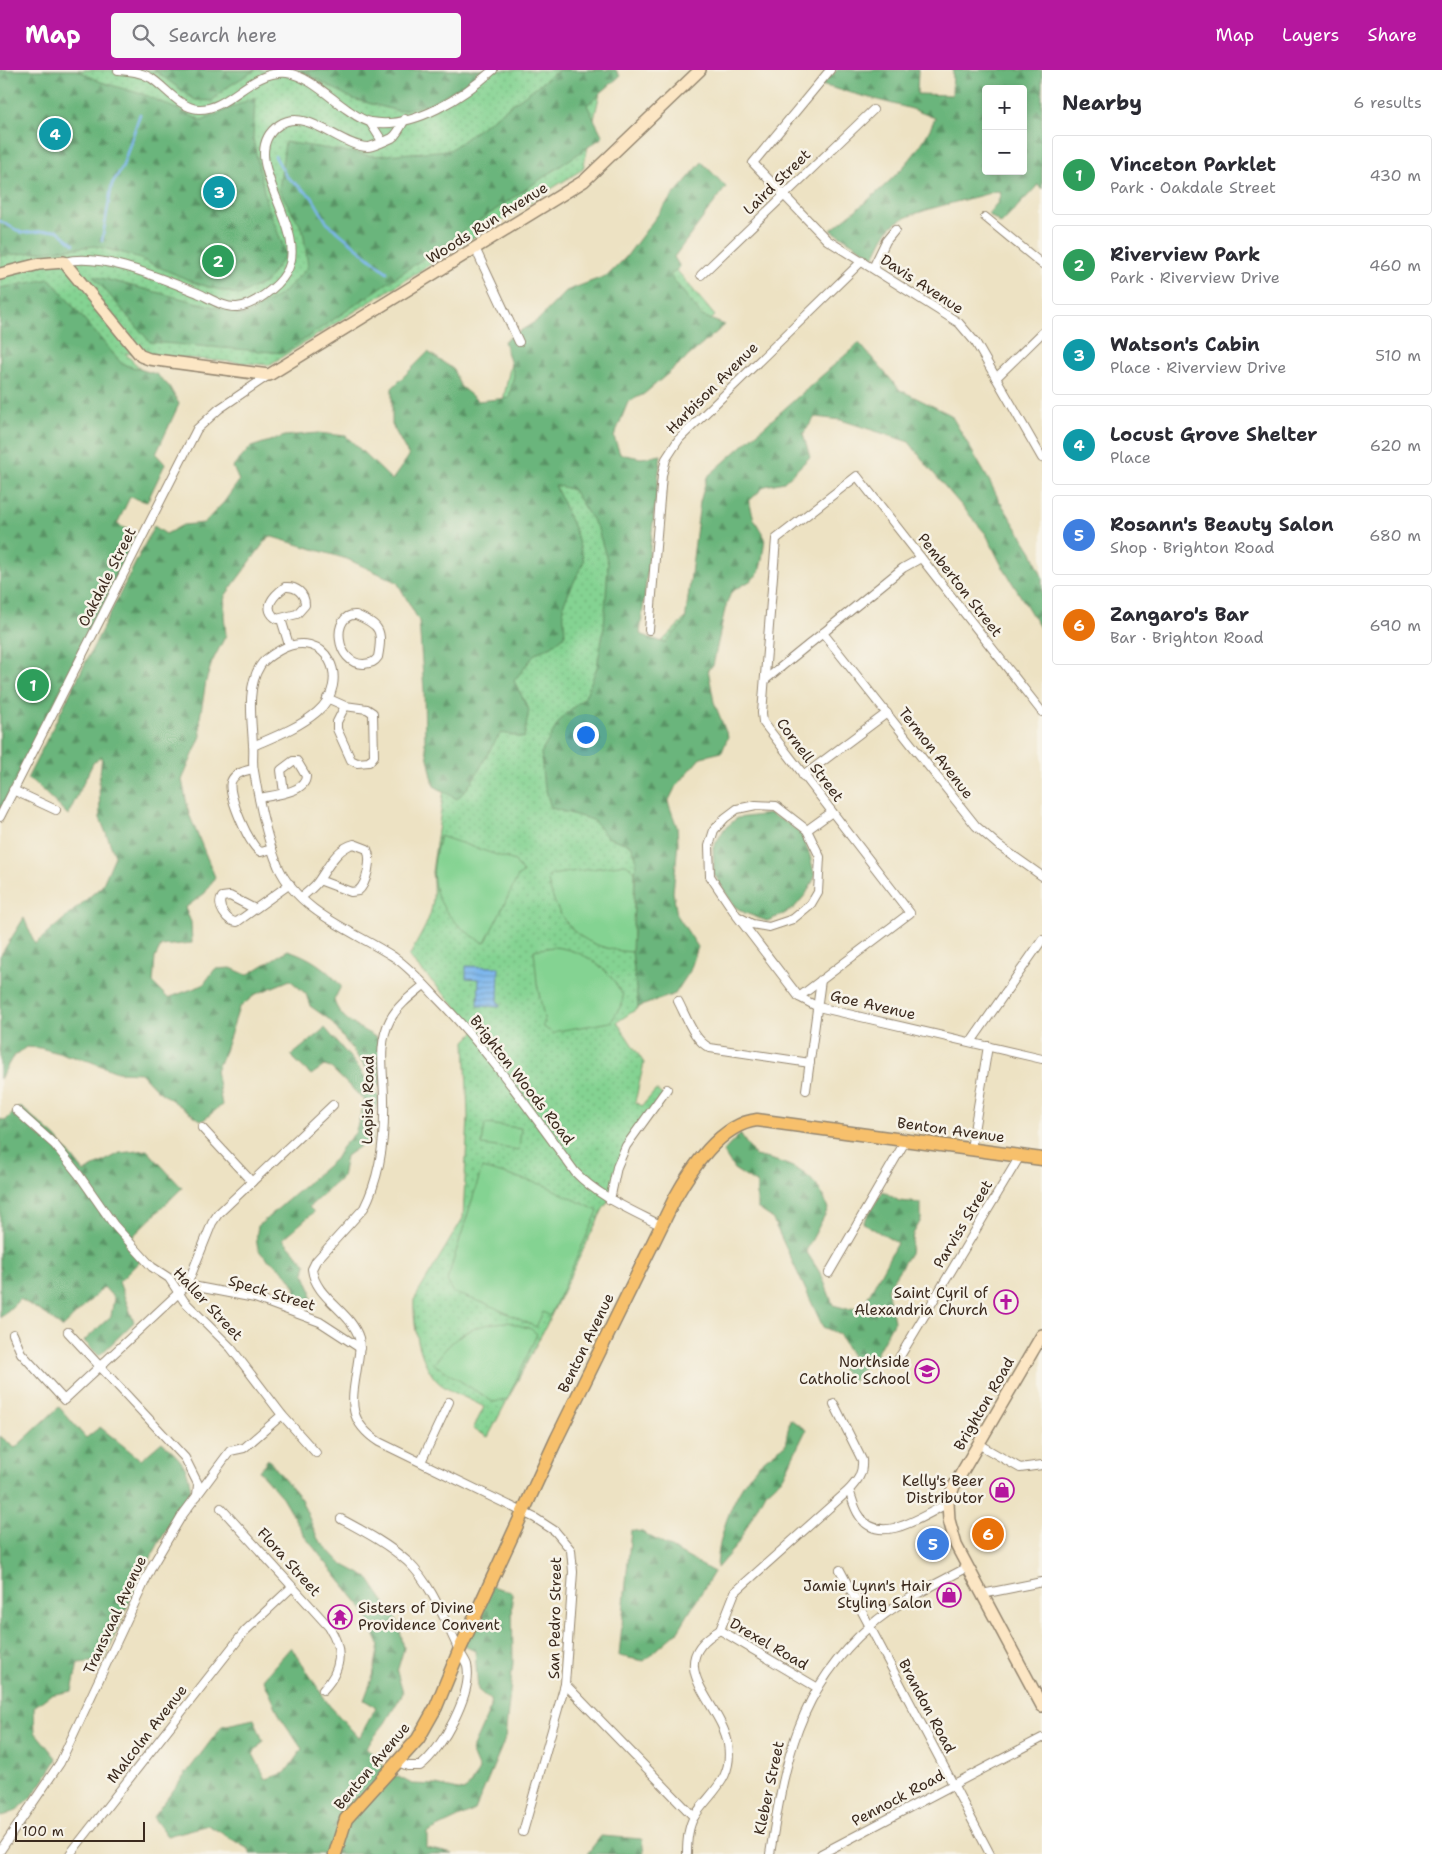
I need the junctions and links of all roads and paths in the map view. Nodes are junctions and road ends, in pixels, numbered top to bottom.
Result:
1 (118, 70) edge
2 (493, 70) edge
3 (700, 70) edge
4 (830, 70) edge
5 (873, 110) dead end
6 (405, 119) junction
7 (370, 122) junction
8 (382, 141) junction
9 (784, 195) junction
10 (985, 217) dead end
11 (894, 230) dead end
12 (475, 248) junction
13 (862, 261) junction
14 (64, 262) junction
15 (1042, 264) edge
16 (873, 268) junction
17 (0, 274) edge
18 (702, 275) dead end
19 (1042, 333) edge
20 (519, 342) dead end
21 (269, 375) junction
22 (996, 378) junction
23 (1042, 458) edge
24 (776, 540) joint
25 (921, 558) junction
26 (281, 619) junction
27 (649, 630) dead end
28 (823, 633) junction
29 (289, 645) junction
30 (340, 645) junction
31 (327, 654) junction
32 (765, 680) junction
33 (327, 698) junction
34 (345, 706) junction
35 (1042, 712) edge
36 (887, 713) junction
37 (254, 746) junction
38 (253, 769) junction
39 (803, 776) junction
40 (13, 790) junction
41 (284, 793) dead end
42 (260, 798) junction
43 (56, 810) dead end
44 (832, 812) junction
45 (0, 817) edge
46 (807, 830) junction
47 (272, 849) junction
48 (1042, 876) edge
49 (319, 880) junction
50 (290, 884) junction
51 (302, 897) junction
52 (256, 909) dead end
53 (737, 916) junction
54 (1042, 940) edge
55 (821, 980) junction
56 (424, 985) junction
57 (799, 997) junction
58 (678, 1001) dead end
59 (818, 1007) junction
60 (970, 1042) junction
61 (988, 1046) junction
62 (1042, 1059) edge
63 (810, 1063) junction
64 (667, 1089) dead end
65 (806, 1090) dead end
66 (333, 1105) dead end
67 (16, 1110) dead end
68 (202, 1128) dead end
69 (906, 1140) junction
70 (971, 1149) junction
71 (1020, 1156) junction
72 (1042, 1159) edge
73 (252, 1182) junction
74 (610, 1200) junction
75 (662, 1226) junction
76 (829, 1273) dead end
77 (188, 1285) junction
78 (179, 1291) junction
79 (68, 1332) dead end
80 (13, 1334) dead end
81 (1042, 1335) edge
82 (360, 1348) junction
83 (898, 1358) dead end
84 (99, 1366) junction
85 (448, 1402) dead end
86 (834, 1404) dead end
87 (282, 1415) junction
88 (978, 1444) junction
89 (316, 1452) dead end
90 (421, 1462) junction
91 (1042, 1465) edge
92 (849, 1490) junction
93 (198, 1496) junction
94 (948, 1504) junction
95 (221, 1508) dead end
96 (523, 1512) junction
97 (341, 1519) dead end
98 (968, 1567) junction
99 (840, 1570) dead end
100 (1042, 1582) edge
101 (292, 1587) junction
102 (982, 1594) junction
103 (870, 1626) junction
104 (720, 1630) junction
105 (459, 1651) junction
106 (565, 1684) junction
107 (818, 1688) junction
108 (323, 1690) dead end
109 (1042, 1706) edge
110 (1042, 1738) edge
111 (398, 1762) junction
112 (953, 1784) junction
113 (694, 1816) junction
114 (523, 1832) dead end
115 (0, 1851) edge
116 (70, 1854) edge
117 (335, 1854) edge
118 (687, 1854) edge
119 (770, 1854) edge
120 (820, 1854) edge
121 (990, 1854) edge

1 - 7 street
2 - 6 street
3 - 12 street, Woods Run Avenue
4 - 9 street, Davis Avenue
5 - 9 street, Laird Street
6 - 7 street
6 - 8 street
7 - 8 street
8 - 14 street
9 - 13 street, Davis Avenue
9 - 18 street, Laird Street
10 - 15 street
11 - 16 street
12 - 20 street
12 - 21 street, Woods Run Avenue
13 - 16 street, Davis Avenue
13 - 27 street, Harbison Avenue
14 - 17 street
14 - 21 street
16 - 22 street, Davis Avenue
19 - 22 street
21 - 40 street, Oakdale Street
22 - 23 street, Davis Avenue
24 - 25 street, Pemberton Street
24 - 32 street, Cornell Street
25 - 28 street
25 - 35 street, Pemberton Street
26 - 26 street
26 - 29 street
28 - 32 street
28 - 36 street, Termon Avenue
29 - 31 street
29 - 37 street, Brighton Woods Road
30 - 30 street
30 - 31 street
31 - 33 street
32 - 39 street, Cornell Street
33 - 34 street
33 - 37 street
34 - 34 street
36 - 39 street
36 - 48 street, Termon Avenue
37 - 38 street, Brighton Woods Road
38 - 42 street, Brighton Woods Road
38 - 47 street
39 - 44 street, Cornell Street
40 - 43 street
40 - 45 street, Oakdale Street
41 - 42 street
42 - 47 street, Brighton Woods Road
44 - 46 street
44 - 55 street, Cornell Street
46 - 53 street
46 - 53 street
47 - 50 street, Brighton Woods Road
49 - 49 street
49 - 51 street
50 - 51 street, Brighton Woods Road
50 - 52 street
51 - 56 street, Brighton Woods Road
53 - 57 street, Goe Avenue
54 - 60 street
55 - 57 street
55 - 59 street
56 - 74 street, Brighton Woods Road
56 - 82 street, Lapish Road
57 - 59 street, Goe Avenue
58 - 63 street
59 - 60 street, Goe Avenue
59 - 63 street
60 - 61 street, Goe Avenue
61 - 62 street, Goe Avenue
61 - 70 street
63 - 65 street
64 - 74 street
66 - 73 street
67 - 78 street, Haller Street
68 - 73 street
69 - 70 main road, Benton Avenue
69 - 75 main road, Benton Avenue
69 - 76 street
70 - 71 main road, Benton Avenue
71 - 72 main road, Benton Avenue
71 - 83 street, Parviss Street
73 - 77 street
74 - 75 street, Brighton Woods Road
75 - 96 main road, Benton Avenue
77 - 78 street
77 - 82 street, Speck Street
78 - 84 street
78 - 87 street, Haller Street
79 - 84 street
80 - 84 street
81 - 88 street, Brighton Road
82 - 90 street, Lapish Road
84 - 93 street
85 - 90 street
86 - 92 street
87 - 89 street, Haller Street
87 - 93 street, Transvaal Avenue
88 - 91 street
88 - 94 street, Brighton Road
90 - 96 street, Lapish Road
92 - 94 street
92 - 104 street
93 - 115 street, Transvaal Avenue
94 - 98 street, Brighton Road
95 - 101 street, Flora Street
96 - 105 main road, Benton Avenue
96 - 106 street, San Pedro Street
97 - 105 street
98 - 102 street, Brighton Road
98 - 103 street, Kleber Street
99 - 103 street, Brandon Road
100 - 102 street
101 - 108 street, Flora Street
101 - 116 street, Malcolm Avenue
102 - 109 street, Brighton Road
103 - 107 street, Kleber Street
103 - 112 street, Brandon Road
104 - 107 street, Drexel Road
104 - 113 street, Drexel Road
105 - 111 main road, Benton Avenue
105 - 111 street
106 - 113 street, San Pedro Street
106 - 114 street
107 - 119 street, Kleber Street
110 - 112 street, Pennock Road
111 - 117 main road, Benton Avenue
112 - 120 street, Pennock Road
112 - 121 street, Brandon Road
113 - 118 street, Drexel Road

